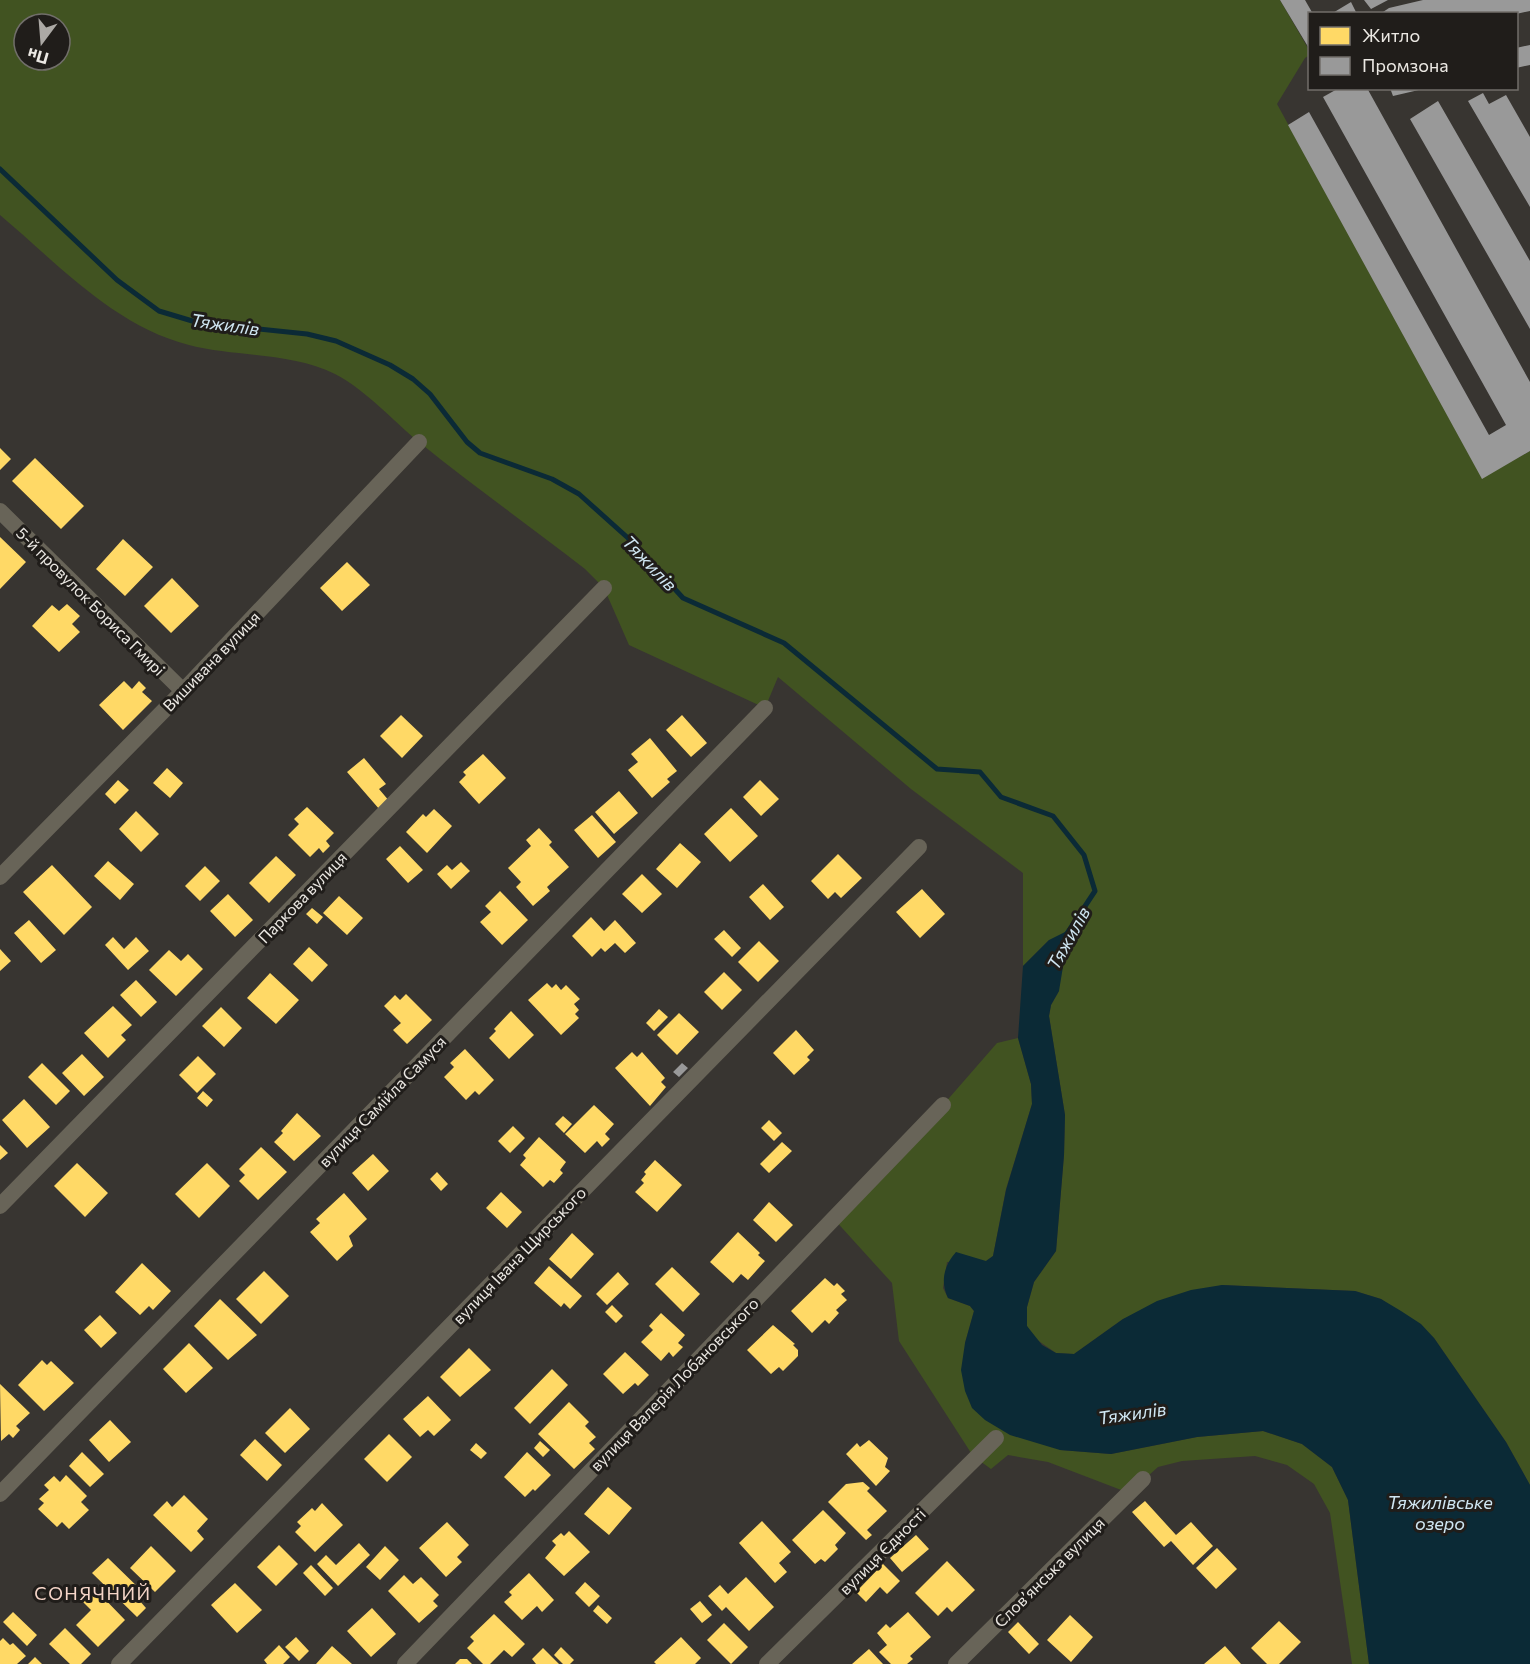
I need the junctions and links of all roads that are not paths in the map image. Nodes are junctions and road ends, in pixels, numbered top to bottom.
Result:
1 (419, 442) dead end
2 (0, 511) edge
3 (604, 588) dead end
4 (183, 691) junction
5 (765, 708) dead end
6 (920, 846) dead end
7 (0, 877) edge
8 (943, 1105) dead end
9 (0, 1206) edge
10 (996, 1438) dead end
11 (1143, 1479) dead end
12 (0, 1494) edge
13 (118, 1664) edge
14 (405, 1664) edge
15 (767, 1664) edge
16 (956, 1664) edge

1 - 4 street, Вишивана вулиця
2 - 4 street, 5-й провулок Бориса Гмирі
3 - 9 street, Паркова вулиця
4 - 7 street, Вишивана вулиця
5 - 12 street, вулиця Самійла Самуся
6 - 13 street, вулиця Івана Щирського
8 - 14 street, вулиця Валерія Лобановського
10 - 15 street, вулиця Єдності
11 - 16 street, Словʼянська вулиця

